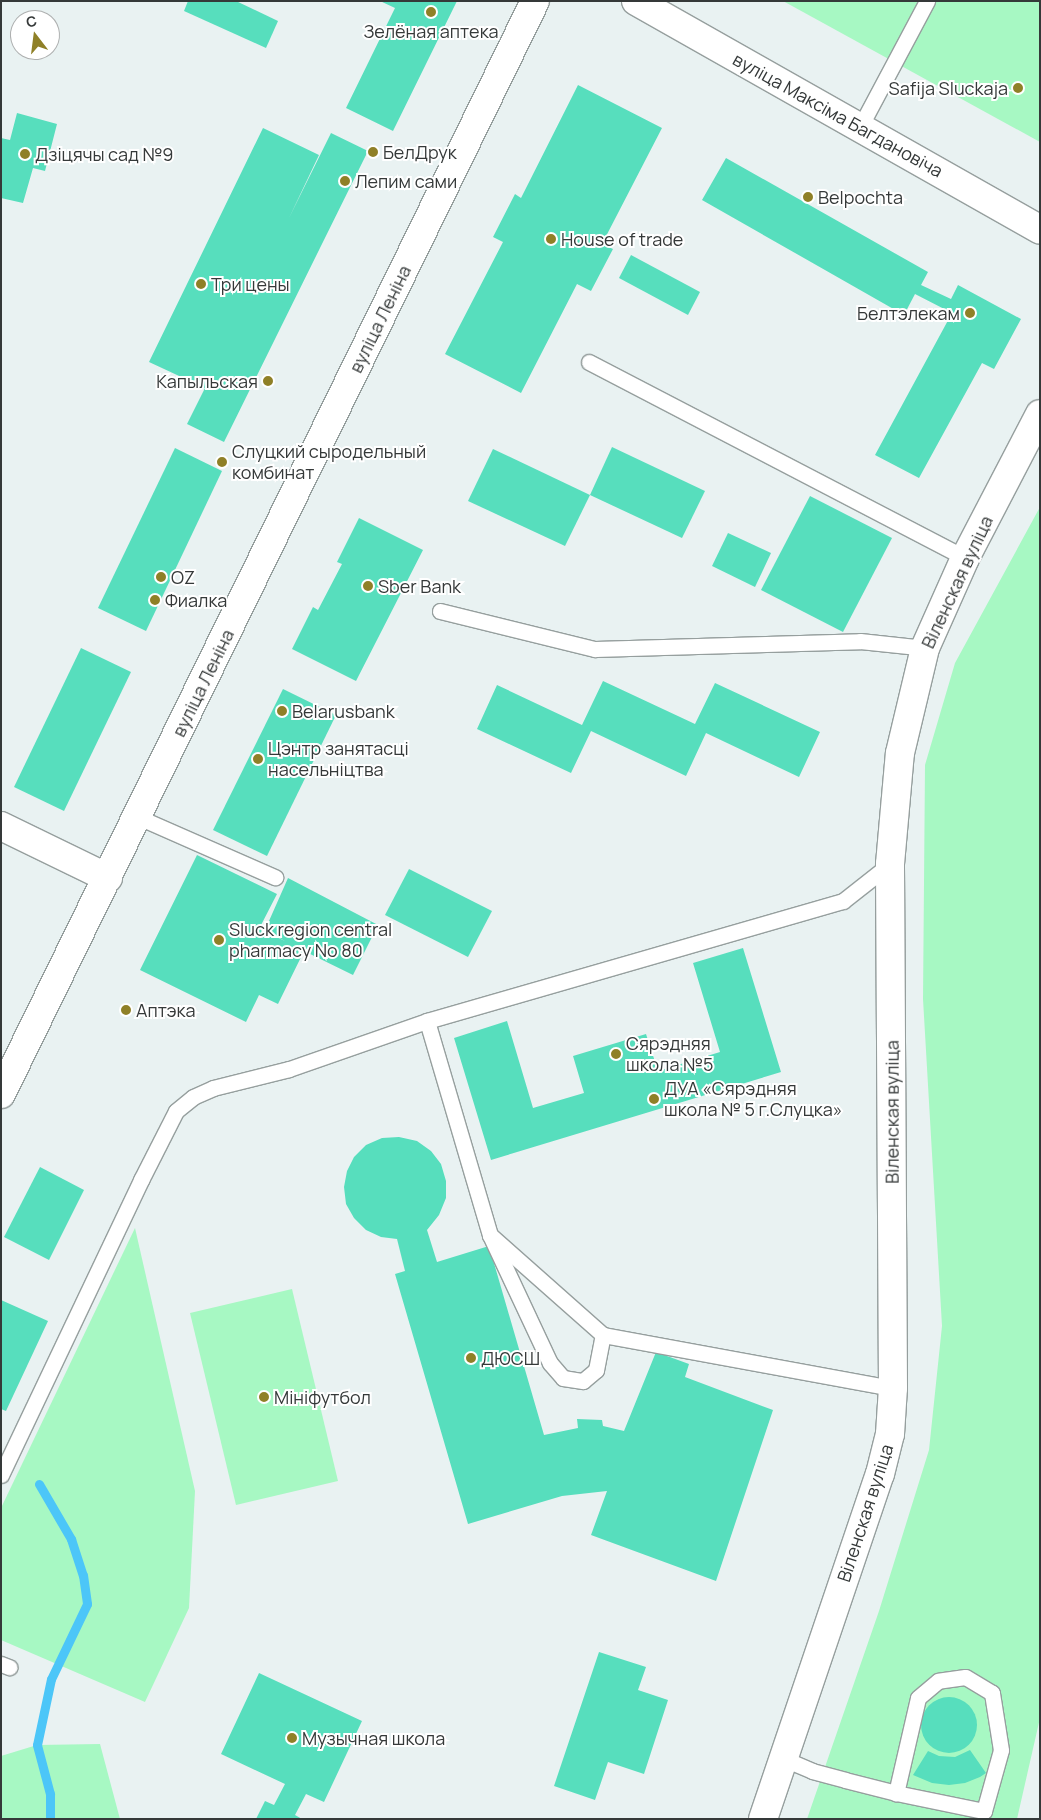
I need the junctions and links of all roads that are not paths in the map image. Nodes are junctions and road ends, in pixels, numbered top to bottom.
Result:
1 (535, 1) edge
2 (636, 1) edge
3 (927, 1) edge
4 (860, 127) junction
5 (1040, 230) edge
6 (589, 362) dead end
7 (1040, 414) edge
8 (965, 558) junction
9 (440, 611) dead end
10 (925, 648) junction
11 (138, 817) junction
12 (1, 826) edge
13 (890, 864) junction
14 (275, 877) dead end
15 (108, 878) junction
16 (428, 1021) junction
17 (1, 1094) edge
18 (490, 1235) junction
19 (603, 1335) junction
20 (893, 1388) junction
21 (1, 1475) edge
22 (782, 1758) junction
23 (896, 1793) junction
24 (763, 1819) edge

1 - 11 main road, вуліца Леніна
2 - 4 main road, вуліца Максіма Багдановіча
3 - 4 lane
4 - 5 main road, вуліца Максіма Багдановіча
6 - 8 lane
7 - 8 main road, Віленская вуліца
8 - 10 main road, Віленская вуліца
9 - 10 lane
10 - 13 main road, Віленская вуліца
11 - 14 lane
11 - 15 main road, вуліца Леніна
12 - 15 main road
13 - 16 lane
13 - 20 main road, Віленская вуліца
15 - 17 main road, вуліца Леніна
16 - 18 lane
16 - 21 lane
18 - 19 lane
18 - 19 lane
19 - 20 lane
20 - 22 main road, Віленская вуліца
22 - 23 lane
22 - 24 main road, Віленская вуліца
23 - 23 lane

